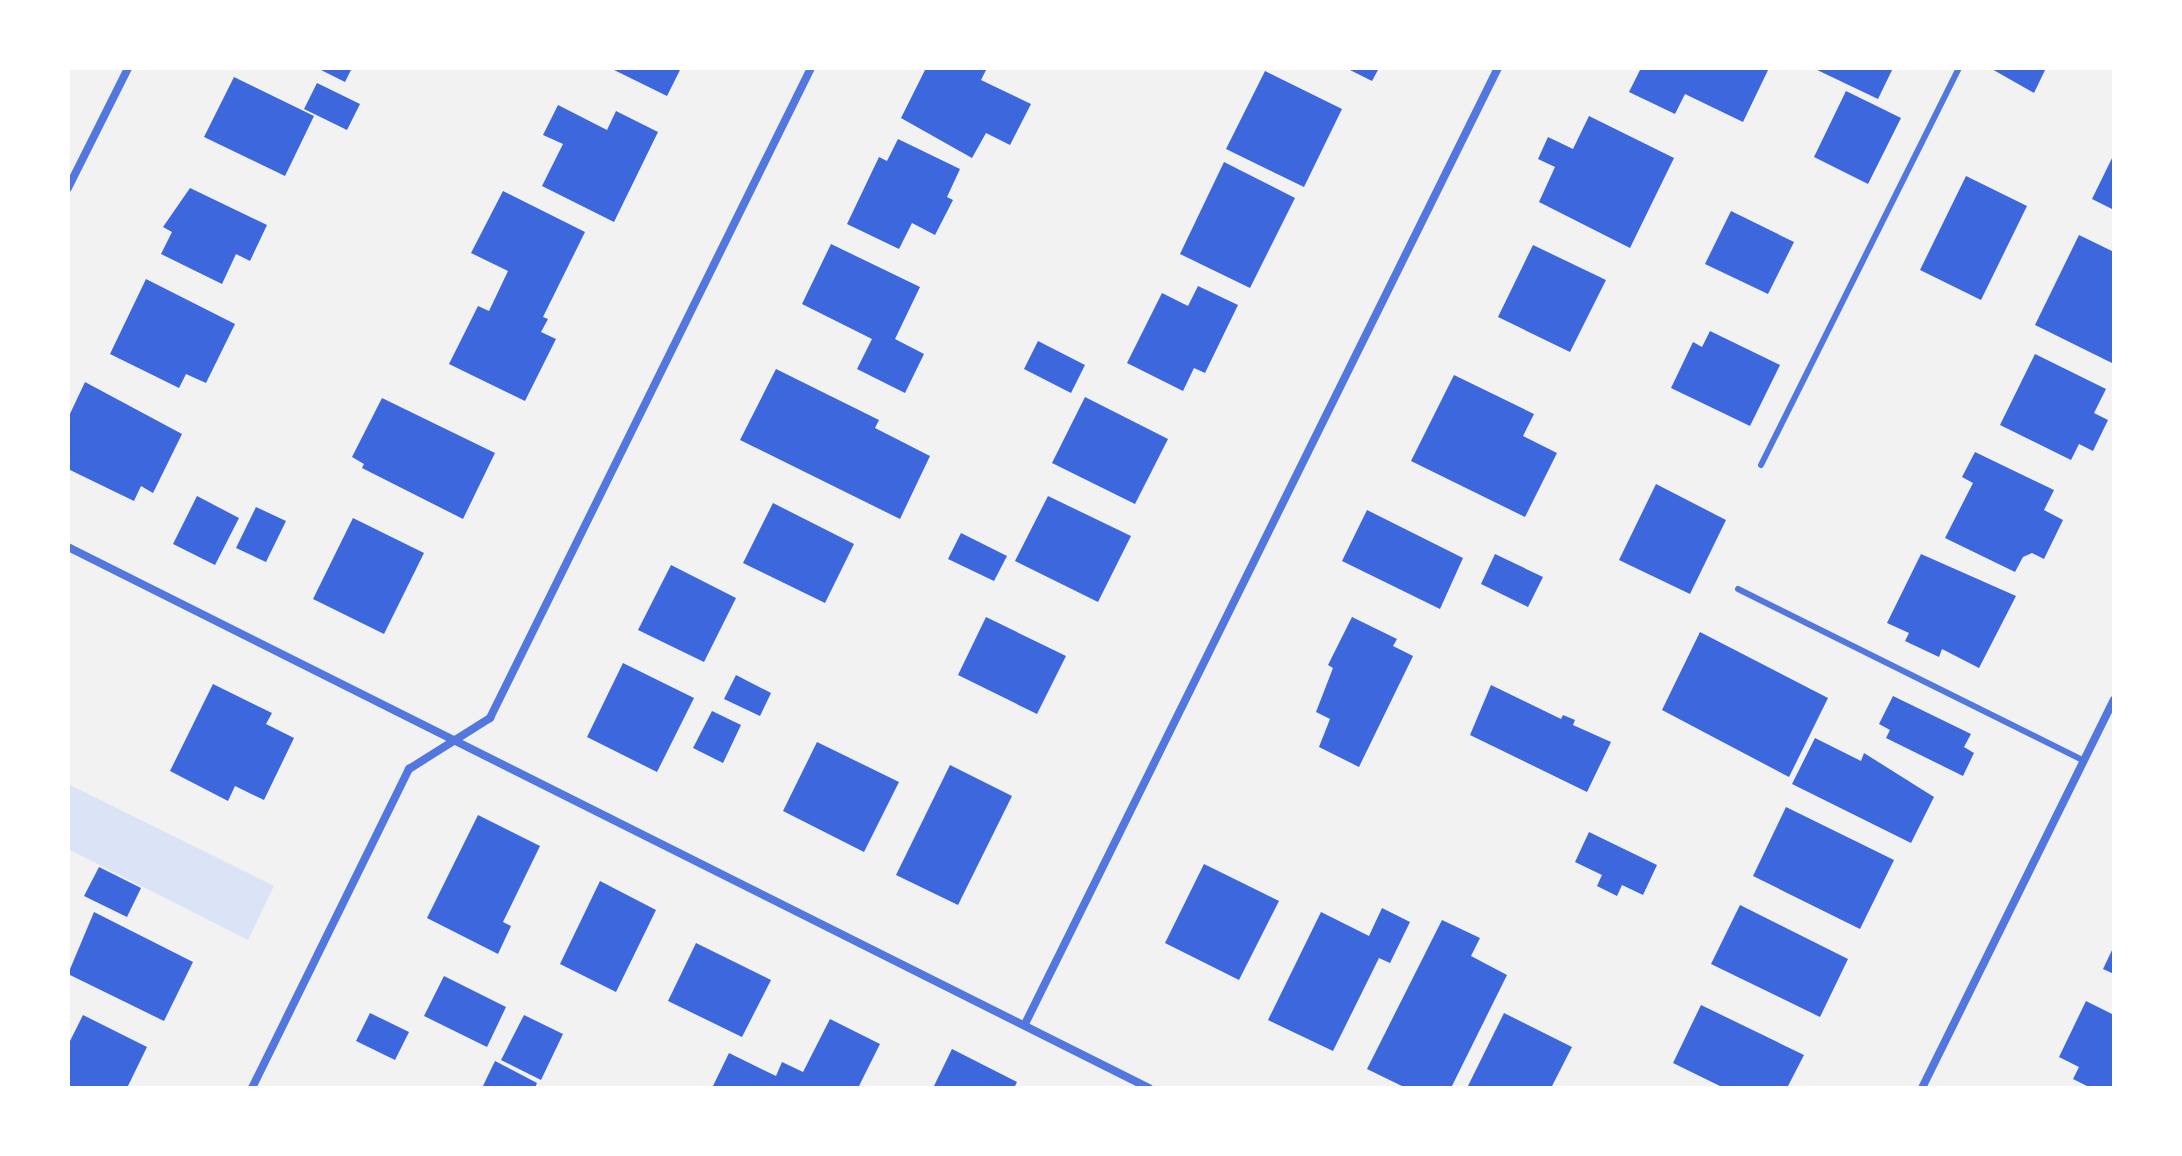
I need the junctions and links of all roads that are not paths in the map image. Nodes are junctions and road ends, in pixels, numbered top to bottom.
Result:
1 (128, 68) edge
2 (811, 68) edge
3 (1498, 68) edge
4 (1959, 68) edge
5 (68, 188) edge
6 (1761, 465) dead end
7 (68, 547) edge
8 (1738, 589) dead end
9 (2114, 700) edge
10 (456, 739) junction
11 (2084, 761) junction
12 (1025, 1024) junction
13 (1127, 1077) junction
14 (252, 1088) edge
15 (1122, 1088) edge
16 (1149, 1088) edge
17 (1922, 1088) edge

1 - 5 street
2 - 10 street
3 - 12 street
4 - 6 lane
7 - 10 street
8 - 11 lane
9 - 11 street
10 - 12 street
10 - 14 street
11 - 17 street
12 - 13 street
13 - 15 street
13 - 16 street

